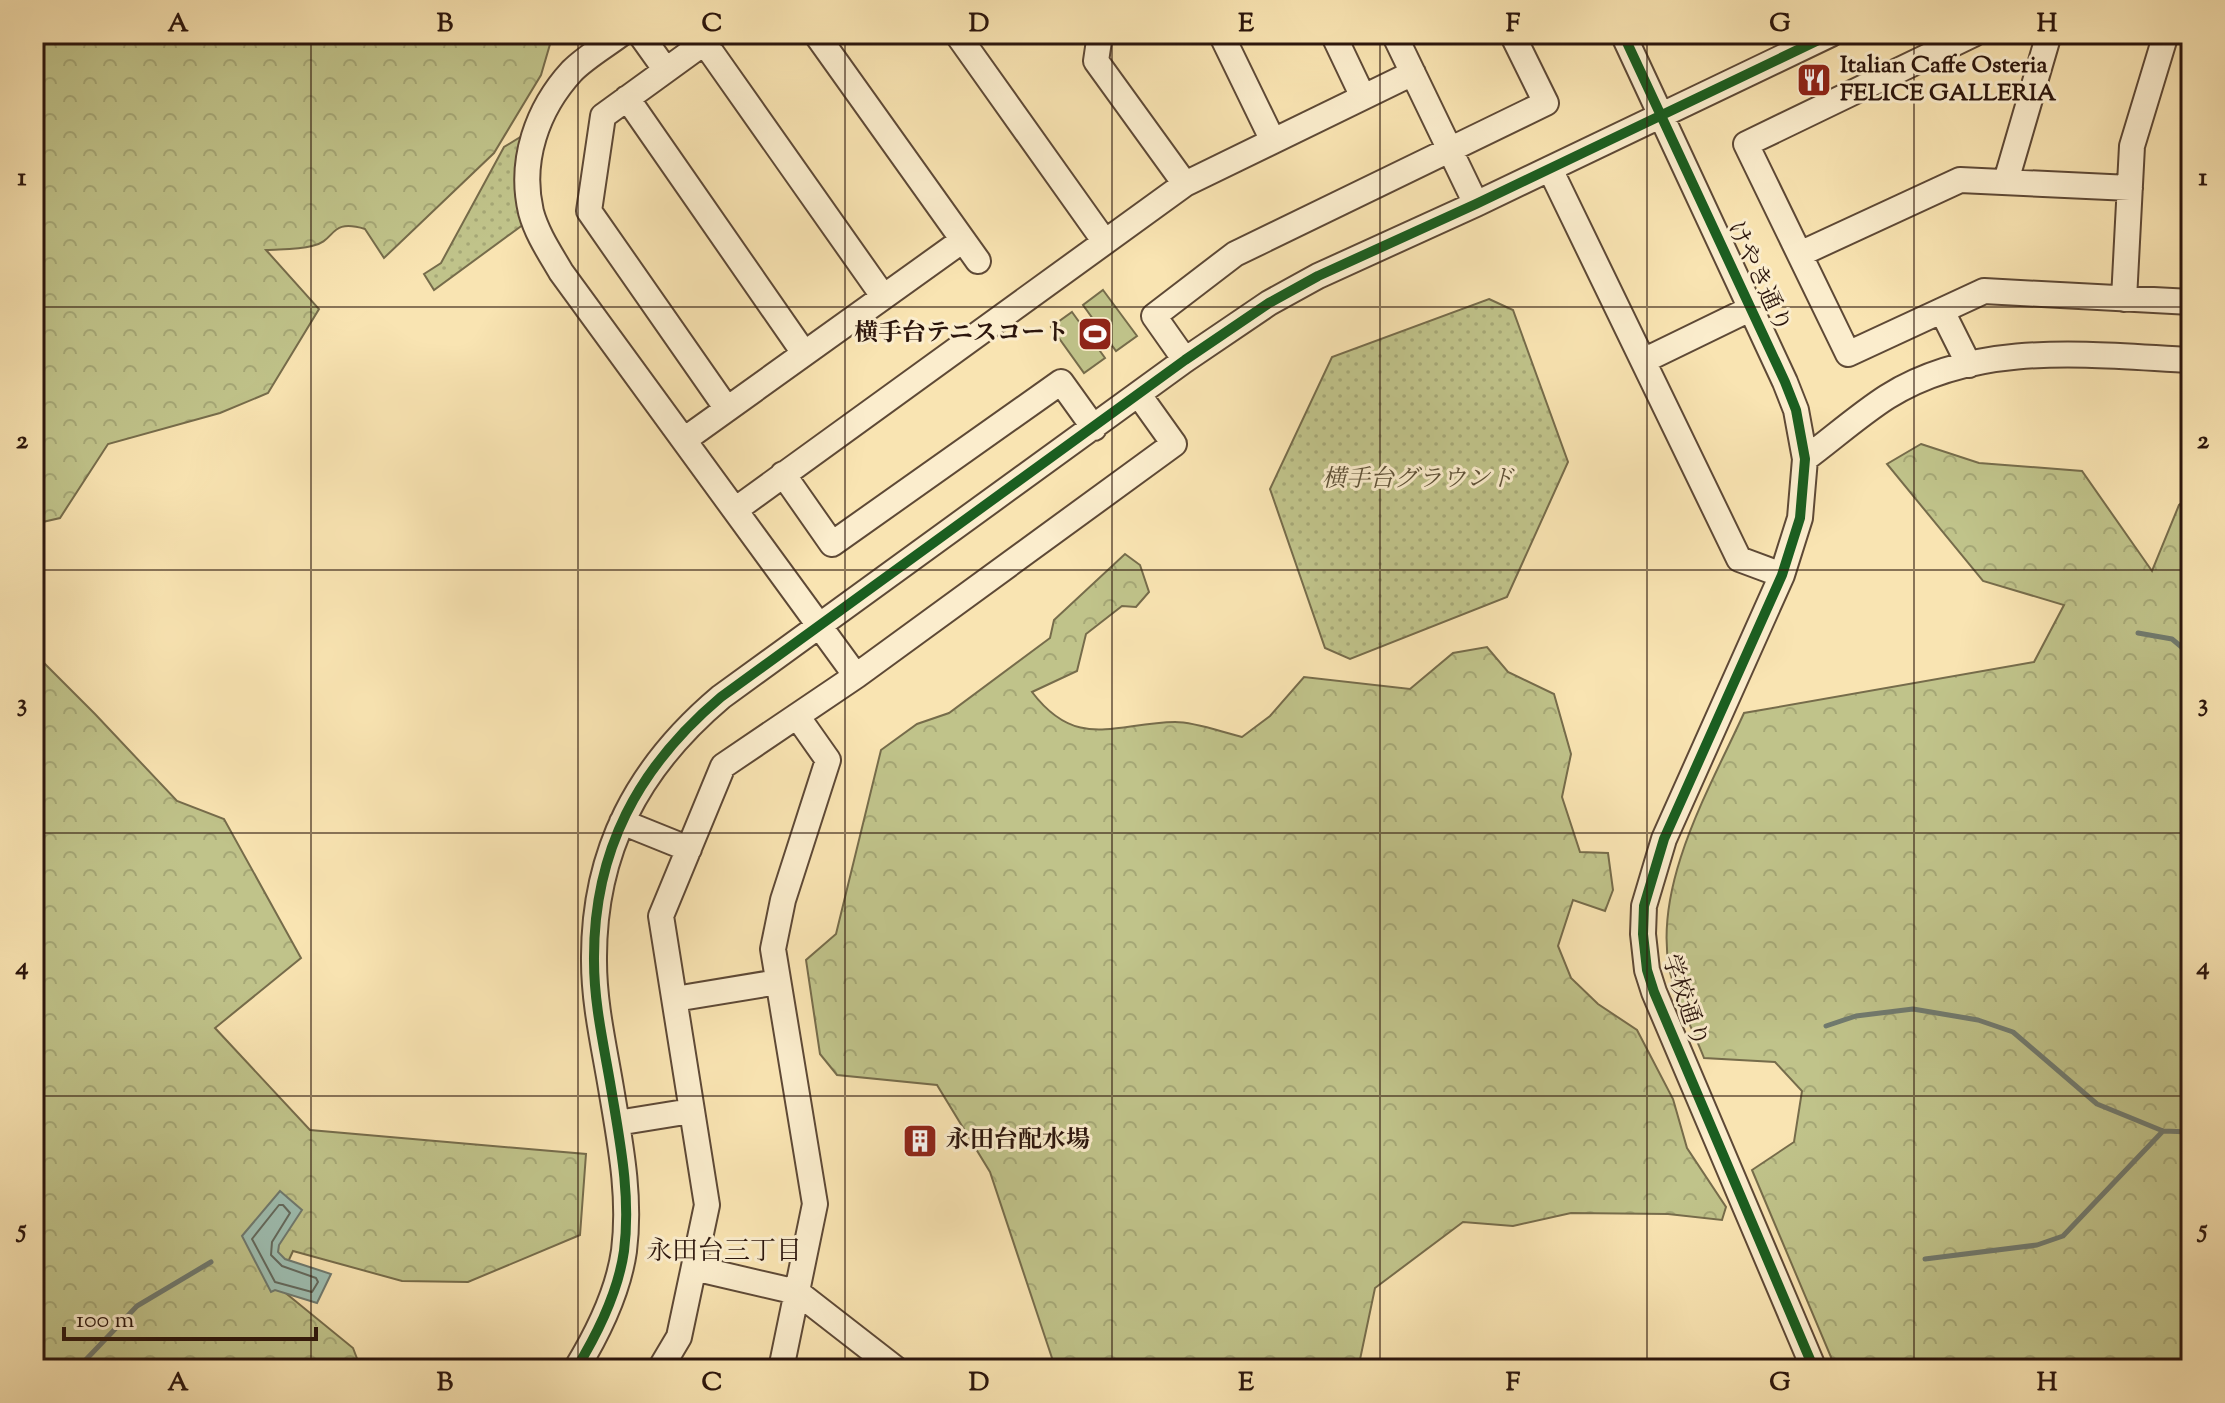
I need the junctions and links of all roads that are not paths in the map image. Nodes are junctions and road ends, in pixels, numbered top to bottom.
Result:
1 (621, 34) edge
2 (640, 34) edge
3 (816, 34) edge
4 (957, 34) edge
5 (1100, 34) edge
6 (1221, 34) edge
7 (1333, 34) edge
8 (1394, 34) edge
9 (1512, 34) edge
10 (1623, 34) edge
11 (1831, 34) edge
12 (1974, 34) edge
13 (2166, 34) edge
14 (2041, 36) edge
15 (710, 38) edge
16 (665, 69) junction
17 (1413, 73) junction
18 (1363, 97) junction
19 (627, 98) junction
20 (1660, 116) junction
21 (1273, 141) junction
22 (1451, 151) junction
23 (1550, 169) junction
24 (2006, 181) junction
25 (1185, 184) junction
26 (2130, 188) junction
27 (1476, 204) junction
28 (963, 240) junction
29 (1105, 242) junction
30 (1800, 254) junction
31 (978, 261) dead end
32 (883, 296) junction
33 (2124, 299) junction
34 (2191, 302) edge
35 (1752, 308) junction
36 (1942, 311) junction
37 (804, 353) junction
38 (1185, 360) junction
39 (2191, 360) edge
40 (1643, 361) junction
41 (1969, 365) junction
42 (1139, 395) junction
43 (727, 409) junction
44 (1094, 428) junction
45 (684, 440) junction
46 (1805, 459) junction
47 (783, 474) junction
48 (735, 510) junction
49 (1782, 575) junction
50 (820, 626) junction
51 (856, 676) junction
52 (797, 716) junction
53 (622, 822) junction
54 (689, 849) junction
55 (778, 982) junction
56 (675, 999) junction
57 (691, 1111) junction
58 (617, 1123) junction
59 (694, 1268) junction
60 (797, 1292) junction
61 (576, 1369) edge
62 (660, 1369) edge
63 (781, 1369) edge
64 (896, 1369) edge
65 (1814, 1369) edge

1 - 45 street
2 - 16 street
3 - 28 street
4 - 29 street
5 - 25 street
6 - 21 street
7 - 18 street
8 - 17 street
9 - 22 street
10 - 20 street, けやき通り
11 - 20 street
12 - 30 street
13 - 26 street
14 - 24 street
15 - 16 street
15 - 32 street
16 - 19 street
17 - 18 street
17 - 22 street
18 - 21 street
19 - 37 street
19 - 43 street
20 - 23 street
20 - 35 street, けやき通り
21 - 25 street
22 - 27 street
22 - 38 street
23 - 27 street
23 - 40 street
24 - 26 street
24 - 30 street
25 - 29 street
26 - 33 street
27 - 38 street
28 - 31 street
28 - 32 street
29 - 47 street
30 - 36 street
32 - 37 street
33 - 34 street
33 - 36 street
35 - 40 street
35 - 46 street, けやき通り
36 - 41 street
37 - 43 street
38 - 42 street
39 - 41 street
40 - 49 street
41 - 46 street
42 - 44 street
42 - 51 street
43 - 45 street
44 - 47 street
44 - 50 street
45 - 48 street
46 - 49 street, 学校通り
47 - 48 street
48 - 50 street
49 - 65 street, 学校通り
50 - 51 street
50 - 53 street
51 - 52 street
52 - 54 street
52 - 55 street
53 - 54 street
53 - 58 street
54 - 56 street
55 - 56 street
55 - 60 street
56 - 57 street
57 - 58 street
57 - 59 street
58 - 61 street
59 - 60 street
59 - 62 street
60 - 63 street
60 - 64 street

